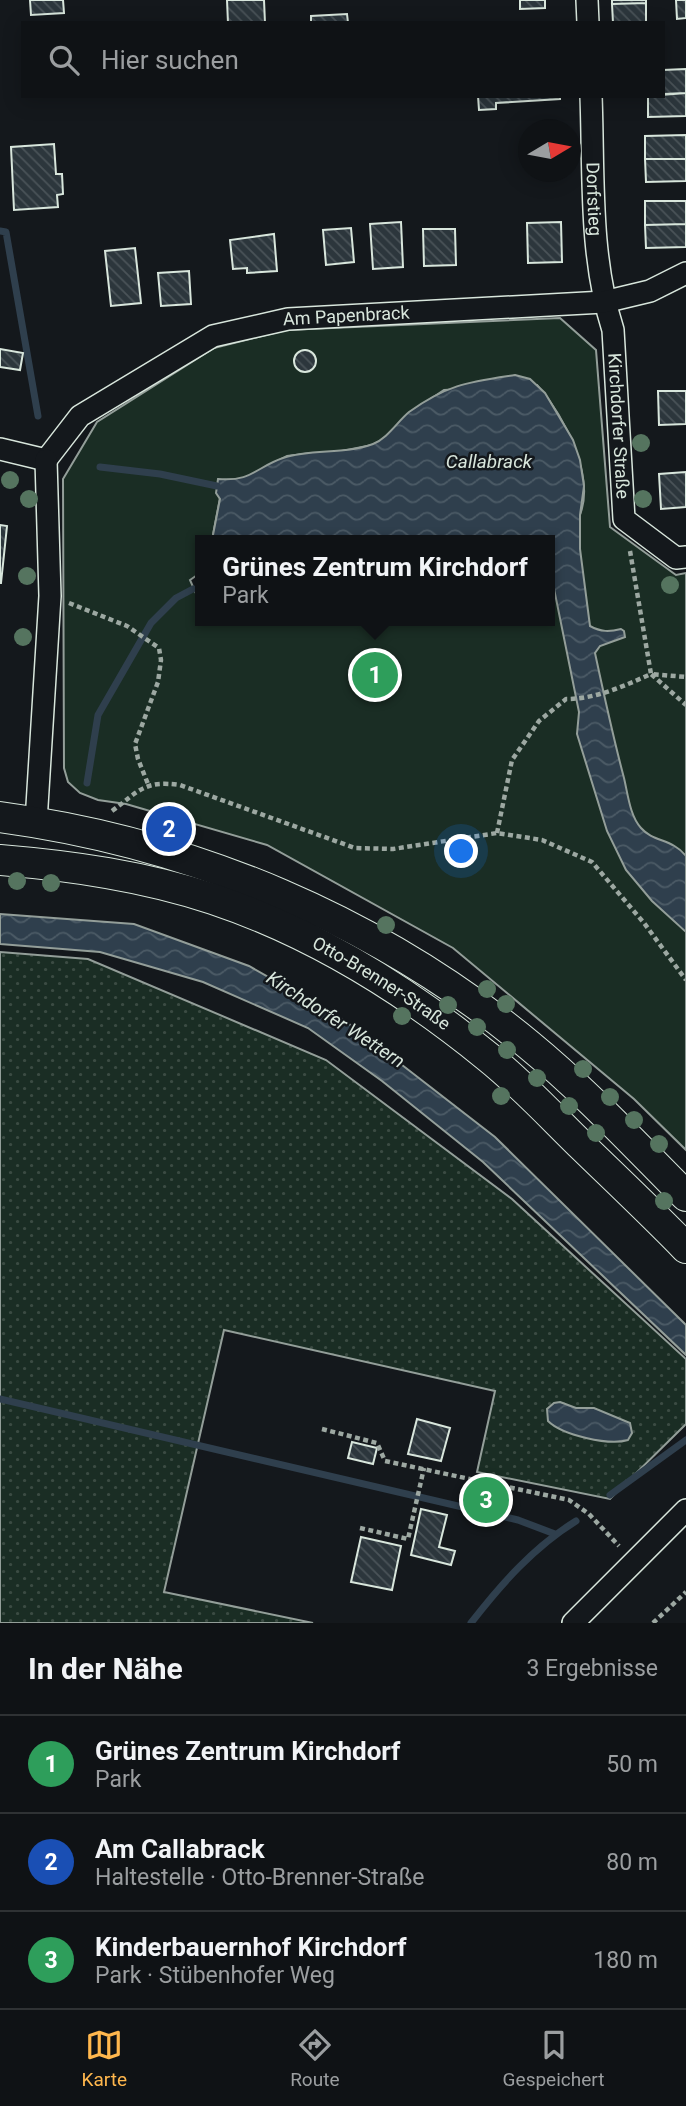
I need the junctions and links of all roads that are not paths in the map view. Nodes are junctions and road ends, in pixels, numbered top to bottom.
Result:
1 (587, 0) edge
2 (588, 21) edge
3 (591, 98) edge
4 (686, 273) edge
5 (604, 302) junction
6 (0, 449) edge
7 (46, 460) junction
8 (686, 557) edge
9 (0, 817) edge
10 (36, 822) junction
11 (0, 860) edge
12 (32, 863) junction
13 (686, 1196) edge
14 (686, 1248) edge
15 (686, 1510) edge
16 (573, 1623) edge

1 - 2 street
3 - 5 street, Dorfstieg
4 - 5 street, Am Papenbrack
5 - 7 street, Am Papenbrack
5 - 8 street, Kirchdorfer Straße
6 - 7 street
7 - 10 street
9 - 10 main road, Otto-Brenner-Straße
10 - 12 main road
10 - 13 main road, Otto-Brenner-Straße
11 - 12 main road, Otto-Brenner-Straße
12 - 14 main road, Otto-Brenner-Straße
15 - 16 street

